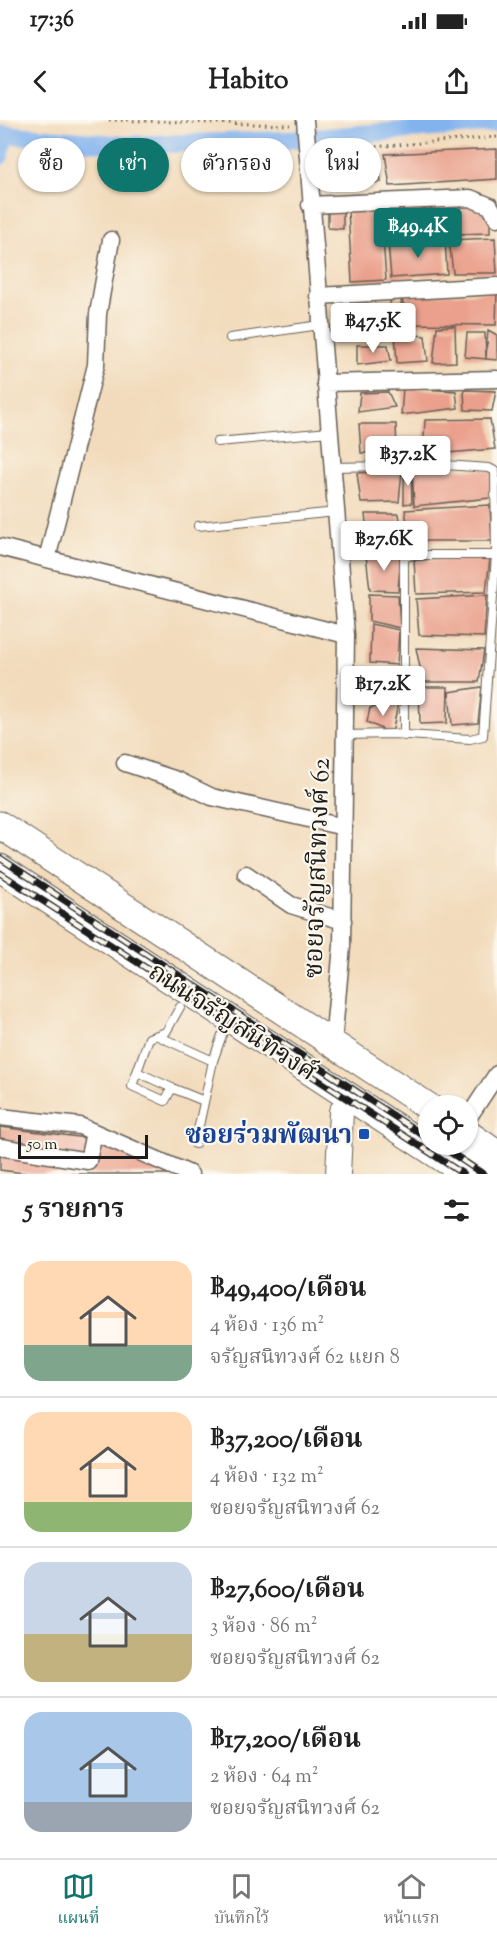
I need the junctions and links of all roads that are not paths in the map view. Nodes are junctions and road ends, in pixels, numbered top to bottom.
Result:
1 (304, 123) edge
2 (310, 205) junction
3 (497, 218) edge
4 (111, 240) dead end
5 (497, 286) edge
6 (318, 296) junction
7 (320, 325) junction
8 (230, 338) dead end
9 (497, 379) edge
10 (325, 383) junction
11 (329, 432) junction
12 (217, 442) dead end
13 (332, 467) junction
14 (336, 512) junction
15 (198, 526) dead end
16 (0, 548) edge
17 (496, 555) edge
18 (47, 559) junction
19 (346, 635) junction
20 (345, 735) junction
21 (404, 736) junction
22 (125, 762) dead end
23 (0, 825) edge
24 (344, 827) junction
25 (0, 850) edge
26 (0, 868) edge
27 (246, 874) dead end
28 (0, 889) edge
29 (343, 921) junction
30 (180, 1007) junction
31 (222, 1035) junction
32 (158, 1036) junction
33 (333, 1043) junction
34 (213, 1062) junction
35 (137, 1072) junction
36 (497, 1074) edge
37 (172, 1088) junction
38 (418, 1100) edge
39 (204, 1101) junction
40 (478, 1103) edge
41 (341, 1112) junction
42 (0, 1117) edge
43 (418, 1125) edge
44 (94, 1132) junction
45 (478, 1141) edge
46 (195, 1144) dead end
47 (0, 1147) edge
48 (497, 1154) edge
49 (464, 1155) edge
50 (190, 1174) edge
51 (338, 1174) edge
52 (437, 1174) edge
53 (466, 1174) edge
54 (492, 1174) edge

1 - 2 street, ซอยจรัญสนิทวงศ์ 62
2 - 3 street
2 - 6 street, ซอยจรัญสนิทวงศ์ 62
4 - 18 street
5 - 6 street
6 - 7 street, ซอยจรัญสนิทวงศ์ 62
7 - 8 lane
7 - 10 street, ซอยจรัญสนิทวงศ์ 62
9 - 10 street
10 - 11 street, ซอยจรัญสนิทวงศ์ 62
11 - 12 lane
11 - 13 street, ซอยจรัญสนิทวงศ์ 62
13 - 14 street, ซอยจรัญสนิทวงศ์ 62
13 - 17 lane
14 - 15 lane
14 - 19 street, ซอยจรัญสนิทวงศ์ 62
16 - 18 street
17 - 21 lane
17 - 21 lane
18 - 19 street
19 - 20 street, ซอยจรัญสนิทวงศ์ 62
20 - 21 lane
20 - 24 street, ซอยจรัญสนิทวงศ์ 62
22 - 24 street
23 - 33 main road, ถนนจรัญสนิทวงศ์
24 - 29 street, ซอยจรัญสนิทวงศ์ 62
25 - 43 main road, ถนนจรัญสนิทวงศ์
26 - 53 main road, ถนนจรัญสนิทวงศ์
27 - 29 street
28 - 30 main road, ถนนจรัญสนิทวงศ์
29 - 33 street, ซอยจรัญสนิทวงศ์ 62
30 - 31 main road, ถนนจรัญสนิทวงศ์
30 - 32 lane
31 - 34 lane
31 - 41 main road, ถนนจรัญสนิทวงศ์
32 - 34 lane
32 - 35 lane
33 - 38 main road, ถนนจรัญสนิทวงศ์
34 - 39 lane
35 - 37 lane
35 - 37 lane
36 - 40 street
37 - 39 lane
39 - 46 lane
41 - 51 street
41 - 52 main road, ถนนจรัญสนิทวงศ์
42 - 44 street
44 - 47 street
44 - 50 street
45 - 48 main road
49 - 54 main road

